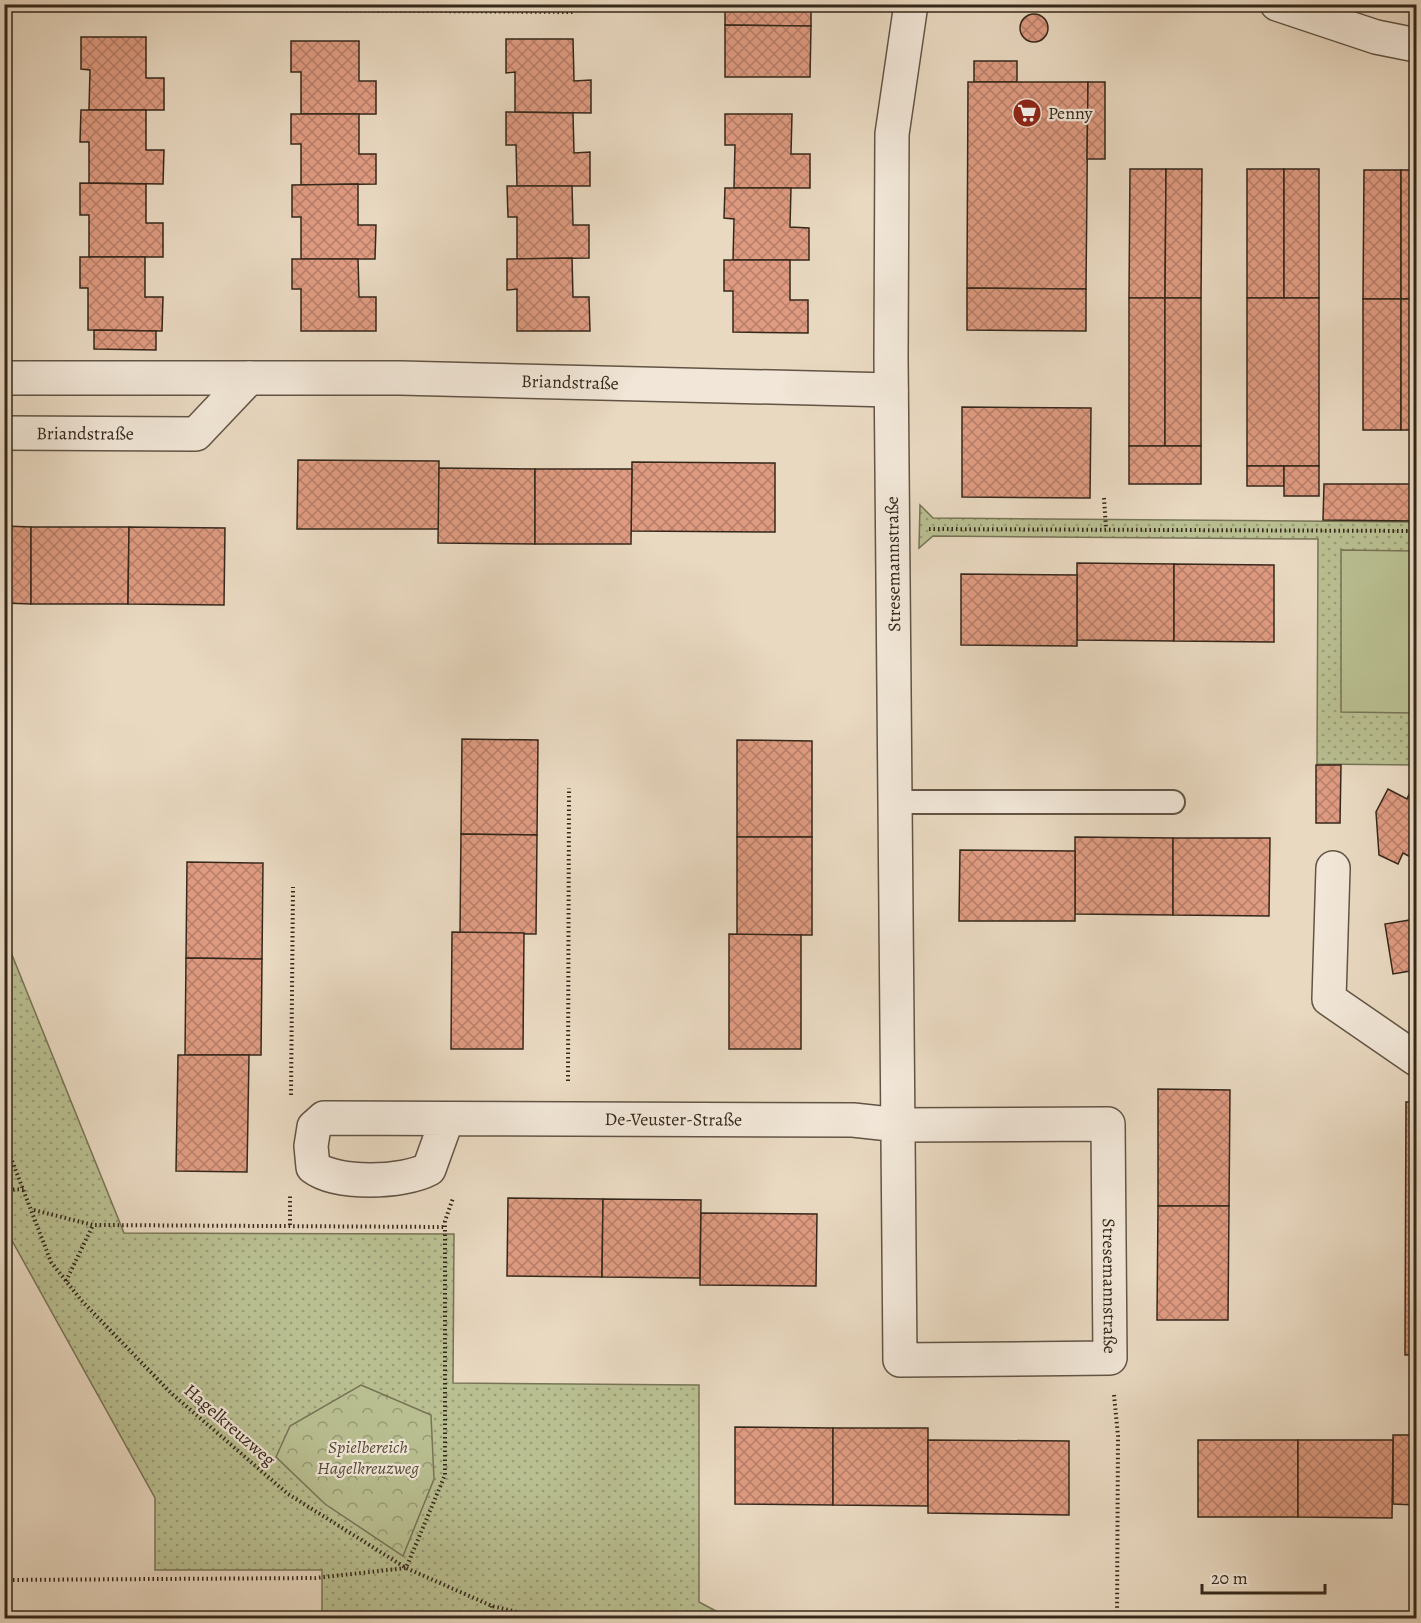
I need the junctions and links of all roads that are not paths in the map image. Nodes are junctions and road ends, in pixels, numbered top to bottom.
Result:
1 (911, 4) edge
2 (1277, 4) edge
3 (1416, 45) edge
4 (4, 378) edge
5 (249, 378) junction
6 (891, 390) junction
7 (4, 433) edge
8 (895, 802) junction
9 (1173, 802) dead end
10 (1333, 868) dead end
11 (1416, 1059) edge
12 (447, 1119) dead end
13 (899, 1125) junction

1 - 6 street, Stresemannstraße
2 - 3 street
4 - 5 street, Briandstraße
5 - 6 street, Briandstraße
5 - 7 street, Briandstraße
6 - 8 street, Stresemannstraße
8 - 9 lane
8 - 13 street, Stresemannstraße
10 - 11 street
12 - 13 street, De-Veuster-Straße
13 - 13 street, Stresemannstraße

